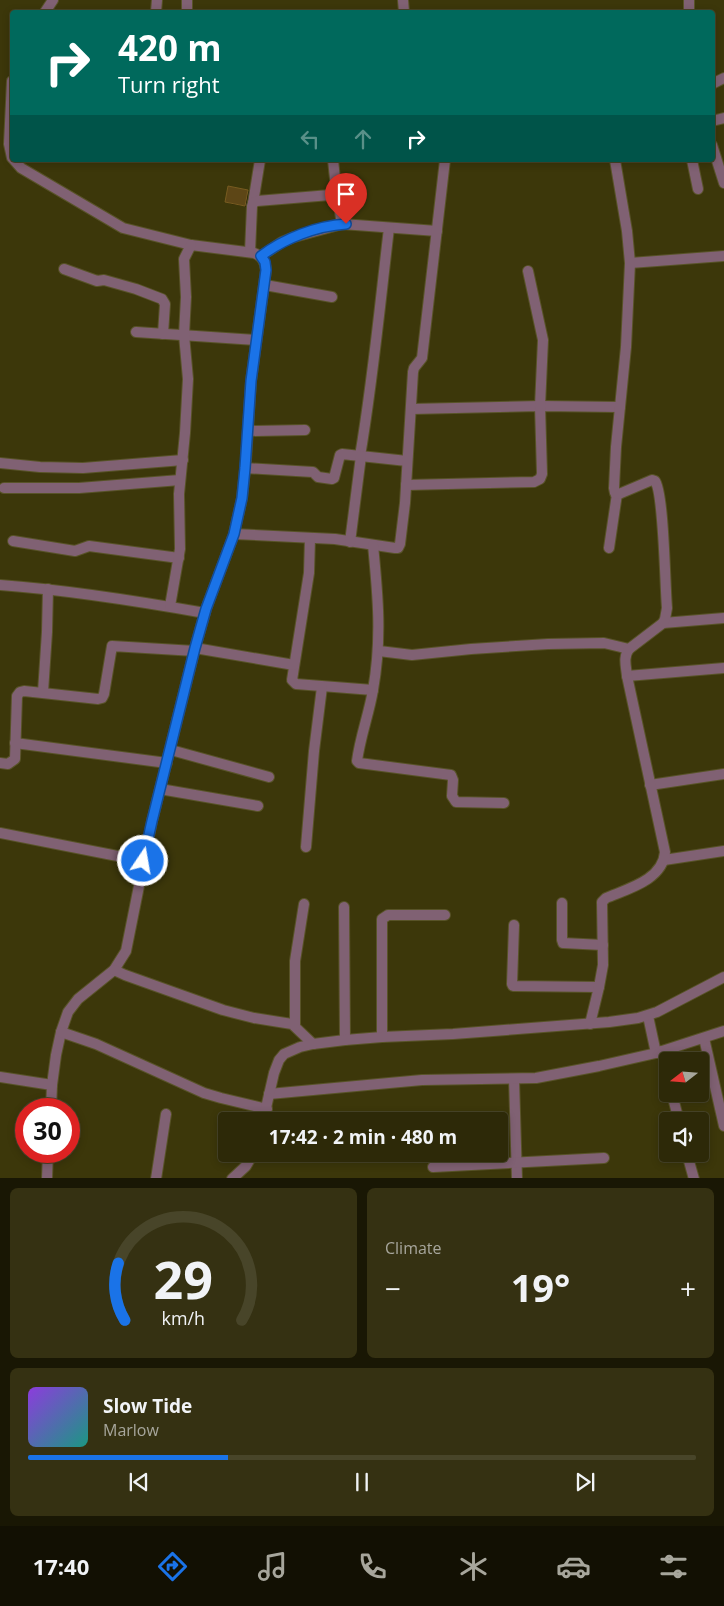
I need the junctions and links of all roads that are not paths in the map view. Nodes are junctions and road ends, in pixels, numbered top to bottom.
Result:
1 (715, 154) edge
2 (16, 162) edge
3 (260, 162) edge
4 (333, 162) edge
5 (445, 162) edge
6 (614, 162) edge
7 (692, 162) edge
8 (724, 183) edge
9 (336, 188) junction
10 (698, 189) dead end
11 (254, 203) junction
12 (342, 224) junction
13 (390, 228) junction
14 (437, 231) junction
15 (191, 245) junction
16 (250, 252) junction
17 (261, 256) junction
18 (724, 256) edge
19 (630, 263) junction
20 (64, 269) dead end
21 (528, 271) dead end
22 (264, 285) junction
23 (332, 297) dead end
24 (136, 332) dead end
25 (163, 334) junction
26 (184, 335) junction
27 (256, 340) junction
28 (540, 406) junction
29 (620, 406) junction
30 (411, 409) junction
31 (305, 430) dead end
32 (248, 431) junction
33 (361, 456) junction
34 (182, 460) junction
35 (407, 460) junction
36 (0, 463) edge
37 (245, 468) junction
38 (180, 480) junction
39 (406, 485) junction
40 (4, 488) dead end
41 (617, 494) junction
42 (234, 534) junction
43 (310, 538) junction
44 (13, 542) dead end
45 (350, 542) junction
46 (372, 545) junction
47 (610, 548) dead end
48 (179, 558) junction
49 (0, 585) edge
50 (48, 589) junction
51 (170, 606) junction
52 (205, 613) junction
53 (724, 618) edge
54 (663, 624) junction
55 (629, 649) junction
56 (195, 650) junction
57 (378, 651) junction
58 (294, 665) junction
59 (724, 668) edge
60 (627, 676) junction
61 (322, 687) junction
62 (373, 690) junction
63 (43, 692) junction
64 (16, 743) junction
65 (170, 750) junction
66 (0, 763) edge
67 (167, 763) junction
68 (724, 774) edge
69 (269, 777) dead end
70 (650, 785) junction
71 (160, 789) junction
72 (504, 803) dead end
73 (258, 806) dead end
74 (0, 832) edge
75 (306, 847) dead end
76 (724, 851) edge
77 (664, 860) junction
78 (143, 861) junction
79 (562, 903) dead end
80 (304, 904) dead end
81 (344, 907) dead end
82 (445, 915) dead end
83 (514, 925) dead end
84 (604, 945) junction
85 (114, 970) junction
86 (724, 977) edge
87 (599, 987) junction
88 (648, 1016) junction
89 (590, 1024) junction
90 (295, 1026) junction
91 (724, 1031) edge
92 (61, 1032) junction
93 (382, 1037) junction
94 (704, 1038) junction
95 (345, 1040) junction
96 (313, 1044) junction
97 (659, 1052) junction
98 (0, 1077) edge
99 (514, 1078) junction
100 (52, 1084) junction
101 (269, 1094) junction
102 (51, 1098) edge
103 (266, 1109) junction
104 (265, 1112) edge
105 (166, 1114) dead end
106 (724, 1126) edge
107 (604, 1158) dead end
108 (249, 1162) edge
109 (516, 1162) junction
110 (689, 1162) edge
111 (48, 1163) edge
112 (433, 1167) dead end
113 (244, 1174) edge
114 (47, 1178) edge
115 (156, 1178) edge
116 (232, 1178) edge
117 (517, 1178) edge
118 (694, 1178) edge

1 - 8 street
2 - 15 street
3 - 11 street
4 - 9 street
5 - 14 street
6 - 19 street
7 - 10 street
9 - 11 street
9 - 12 street
11 - 16 street
12 - 13 street
12 - 17 street
13 - 14 street
13 - 33 street
14 - 30 street
15 - 16 street
15 - 26 street
16 - 17 street
17 - 22 street
18 - 19 street
19 - 29 street
20 - 25 street
21 - 28 street
22 - 23 street
22 - 27 street
24 - 25 street
25 - 26 street
26 - 27 street
26 - 34 street
27 - 32 street
28 - 29 street
28 - 30 street
28 - 39 street
29 - 41 street
30 - 35 street
31 - 32 street
32 - 37 street
33 - 35 street
33 - 37 street
33 - 45 street
34 - 36 street
34 - 38 street
35 - 39 street
37 - 42 street
38 - 40 street
38 - 48 street
39 - 46 street
41 - 47 street
41 - 54 street
42 - 43 street
42 - 52 street
43 - 45 street
43 - 58 street
44 - 48 street
45 - 46 street
46 - 57 street
48 - 51 street
49 - 50 street
50 - 51 street
50 - 63 street
51 - 52 street
52 - 56 street
53 - 54 street
54 - 55 street
55 - 57 street
55 - 60 street
56 - 58 street
56 - 63 street
56 - 65 street
57 - 62 street
58 - 61 street
59 - 60 street
60 - 70 street
61 - 62 street
61 - 75 street
62 - 72 street
63 - 64 street
64 - 66 street
64 - 67 street
65 - 67 street
65 - 69 street
67 - 71 street
68 - 70 street
70 - 77 street
71 - 73 street
71 - 78 street
74 - 78 street
76 - 77 street
77 - 84 street
78 - 85 street
79 - 84 street
80 - 90 street
81 - 95 street
82 - 93 street
83 - 87 street
84 - 87 street
85 - 90 street
85 - 92 street
86 - 88 street
87 - 89 street
88 - 89 street
88 - 97 street
89 - 93 street
90 - 96 street
91 - 94 street
92 - 100 street
92 - 103 street
93 - 95 street
94 - 97 street
94 - 106 street
95 - 96 street
96 - 101 street
97 - 99 street
98 - 100 street
99 - 101 street
99 - 109 street
100 - 102 street
101 - 103 street
103 - 104 street
105 - 115 street
107 - 109 street
108 - 113 street
109 - 112 street
109 - 117 street
110 - 118 street
111 - 114 street
113 - 116 street

